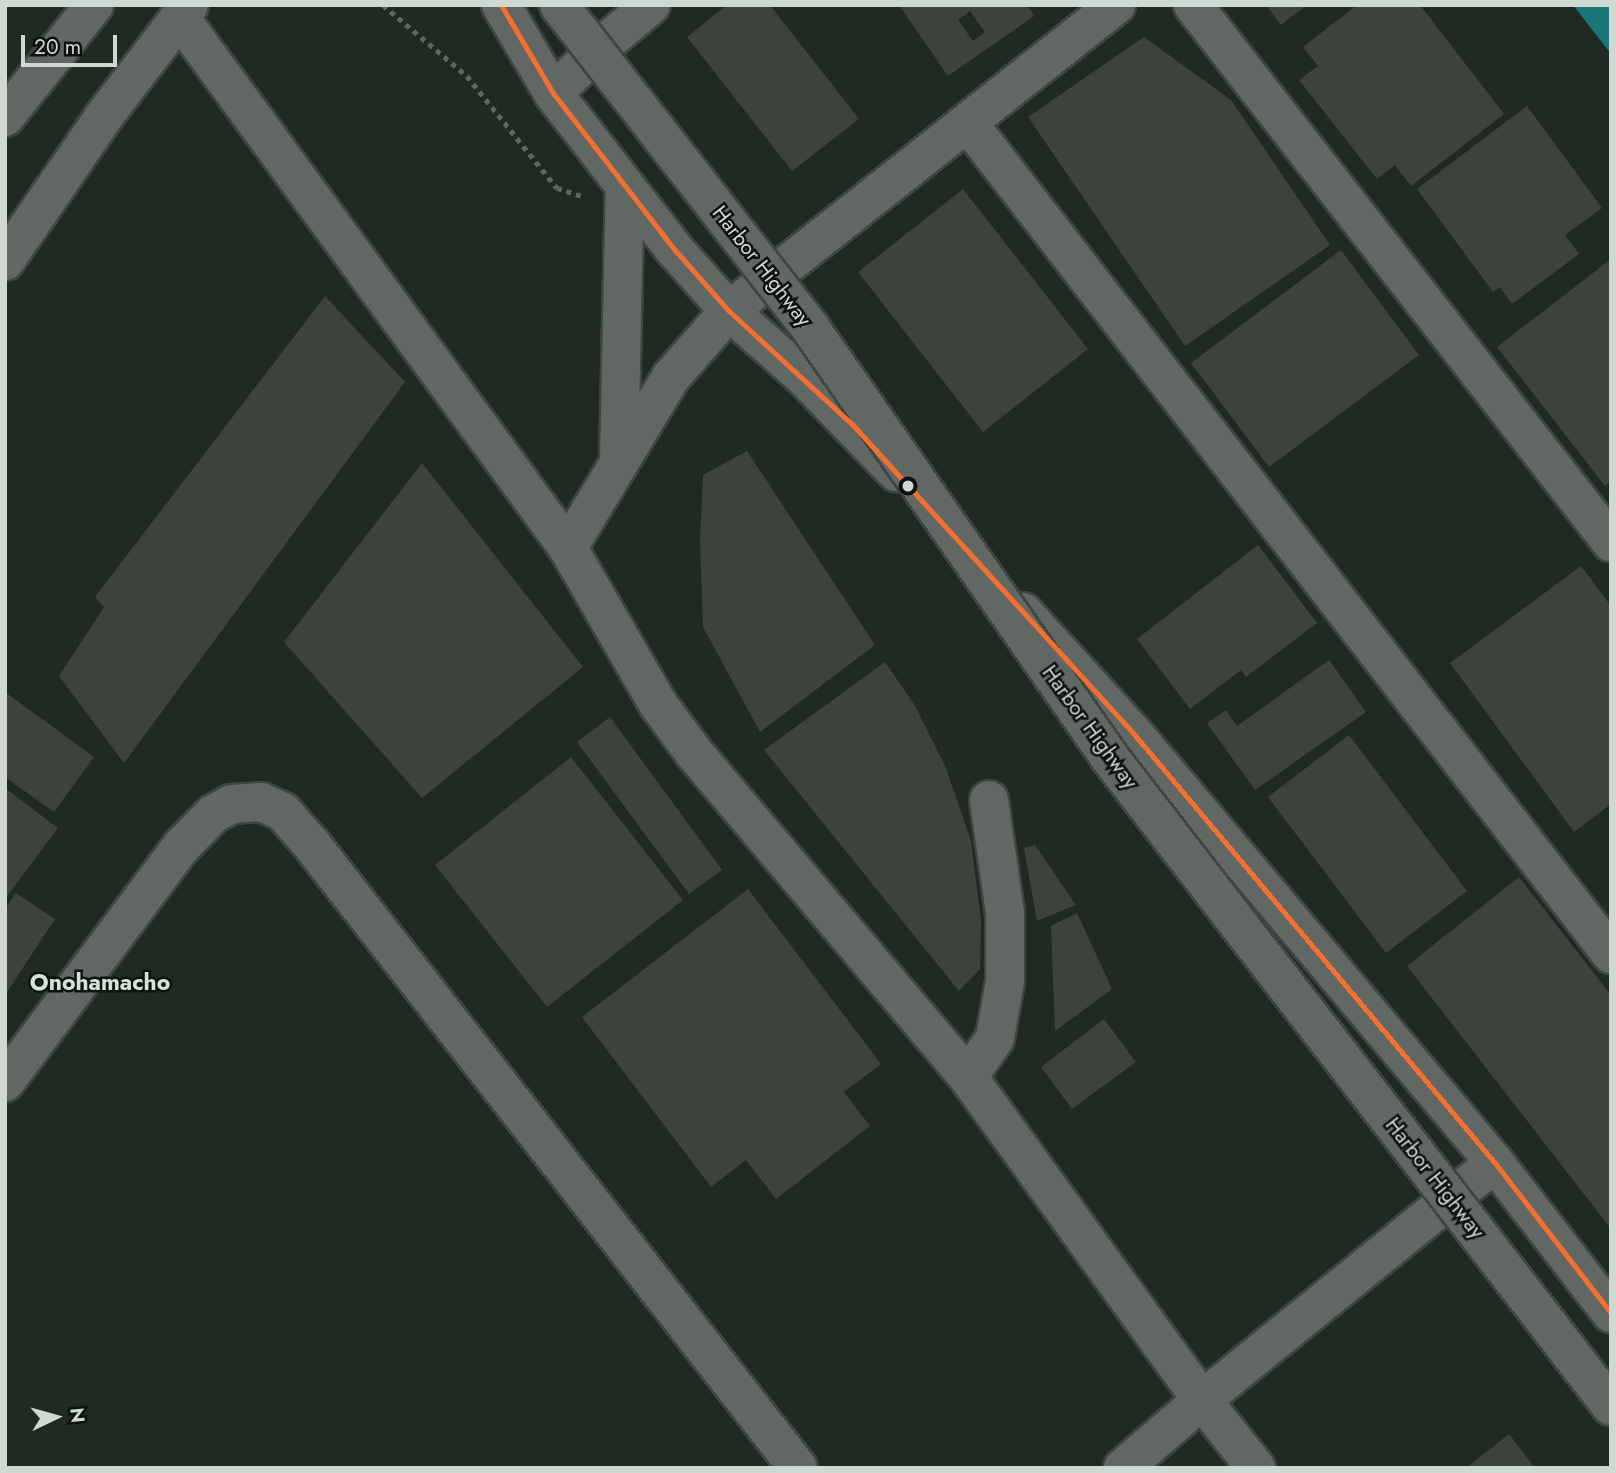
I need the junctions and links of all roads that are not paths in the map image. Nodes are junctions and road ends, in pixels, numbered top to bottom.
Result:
1 (94, 5) edge
2 (501, 5) edge
3 (559, 5) edge
4 (583, 5) edge
5 (651, 5) edge
6 (1116, 5) edge
7 (1193, 5) edge
8 (185, 11) edge
9 (553, 93) junction
10 (5, 117) edge
11 (968, 123) junction
12 (625, 186) junction
13 (5, 261) edge
14 (729, 311) junction
15 (619, 464) junction
16 (1611, 542) edge
17 (568, 548) junction
18 (989, 800) dead end
19 (1611, 954) edge
20 (968, 1077) junction
21 (5, 1082) edge
22 (1495, 1163) junction
23 (1611, 1313) edge
24 (1611, 1379) edge
25 (1202, 1400) junction
26 (1611, 1406) edge
27 (798, 1468) edge
28 (1123, 1468) edge
29 (1256, 1468) edge

1 - 10 street
2 - 9 street
3 - 26 street, Harbor Highway, bridge
4 - 24 street, Harbor Highway
5 - 9 street
6 - 11 street
7 - 16 street
8 - 13 street
8 - 17 street
9 - 12 street
11 - 14 street
11 - 19 street
12 - 14 street
12 - 15 street
14 - 15 street
14 - 22 street
15 - 17 street
17 - 20 street
18 - 20 street
20 - 25 street
21 - 27 street
22 - 23 street
22 - 25 street
25 - 28 street
25 - 29 street

